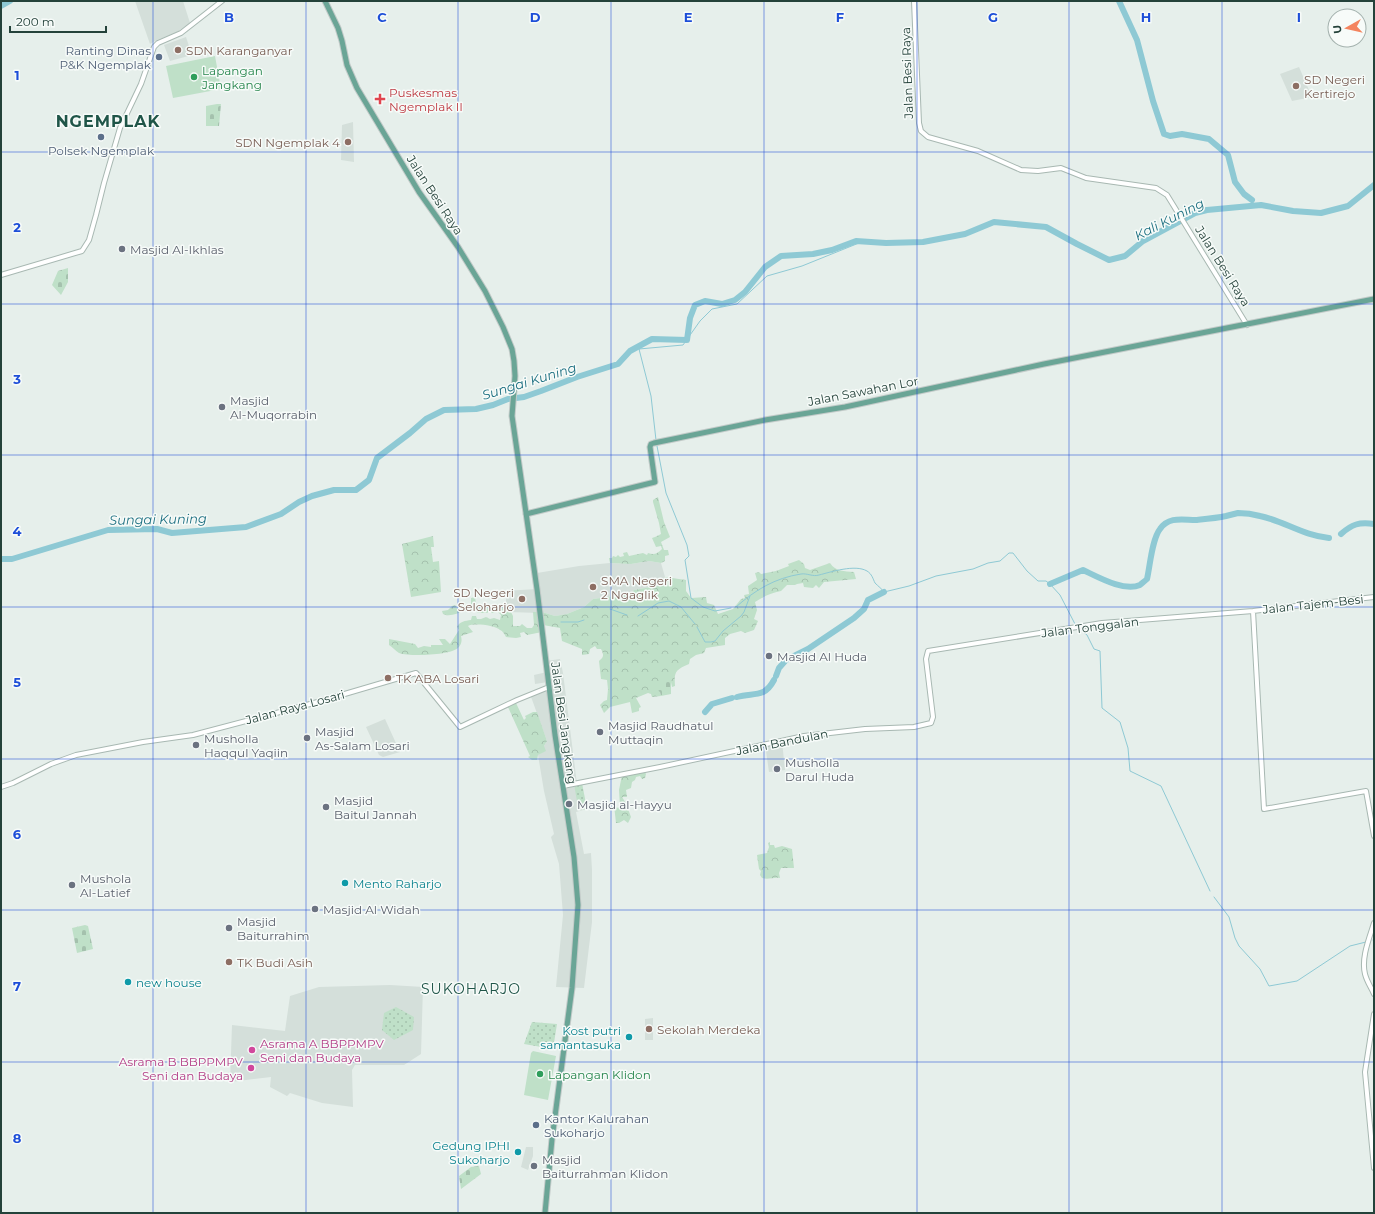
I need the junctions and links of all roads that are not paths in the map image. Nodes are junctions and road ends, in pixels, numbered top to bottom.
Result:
1 (222, 1) edge
2 (325, 1) edge
3 (914, 1) edge
4 (1, 275) edge
5 (1374, 300) edge
6 (1247, 325) junction
7 (513, 403) joint
8 (526, 514) junction
9 (1374, 597) edge
10 (1253, 611) junction
11 (928, 651) joint
12 (549, 687) junction
13 (563, 786) junction
14 (1, 787) edge
15 (1374, 836) edge
16 (1374, 923) edge
17 (1374, 994) edge
18 (1374, 1014) edge
19 (1374, 1168) edge
20 (545, 1213) edge

1 - 4 street
2 - 7 main road, Jalan Besi Raya
3 - 6 street, Jalan Besi Raya
5 - 6 main road, Jalan Besi Raya
6 - 8 main road, Jalan Sawahan Lor
7 - 8 main road, Jalan Besi Jangkang
8 - 12 main road, Jalan Besi Jangkang
9 - 10 street, Jalan Tajem-Besi
10 - 11 street, Jalan Tonggalan
10 - 15 street
11 - 13 street, Jalan Bandulan
12 - 13 main road, Jalan Besi Jangkang
12 - 14 street, Jalan Raya Losari
13 - 20 main road, Jalan Besi Jangkang
16 - 17 street
18 - 19 street

